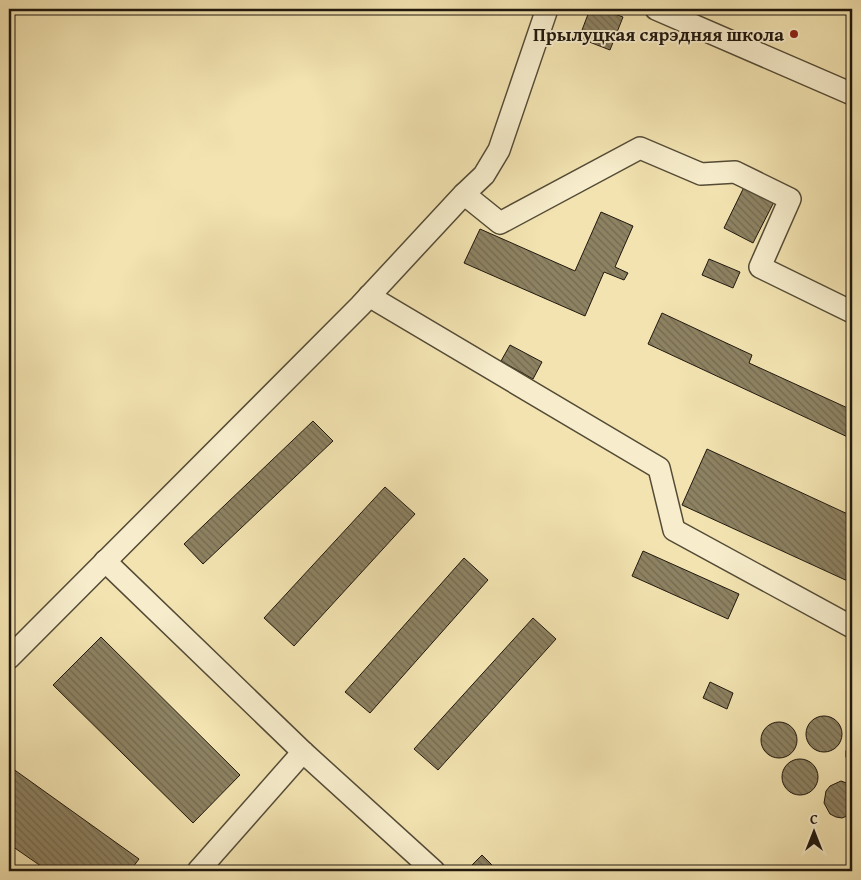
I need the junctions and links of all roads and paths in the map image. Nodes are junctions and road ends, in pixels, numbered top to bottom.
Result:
1 (547, 9) edge
2 (656, 9) edge
3 (852, 94) edge
4 (464, 194) junction
5 (369, 296) junction
6 (852, 312) edge
7 (104, 561) junction
8 (852, 627) edge
9 (9, 658) edge
10 (303, 752) junction
11 (198, 871) edge
12 (434, 871) edge

1 - 4 street
2 - 3 street
4 - 5 street
4 - 6 street
5 - 7 street
5 - 8 street
7 - 9 street
7 - 10 street
10 - 11 street
10 - 12 street

